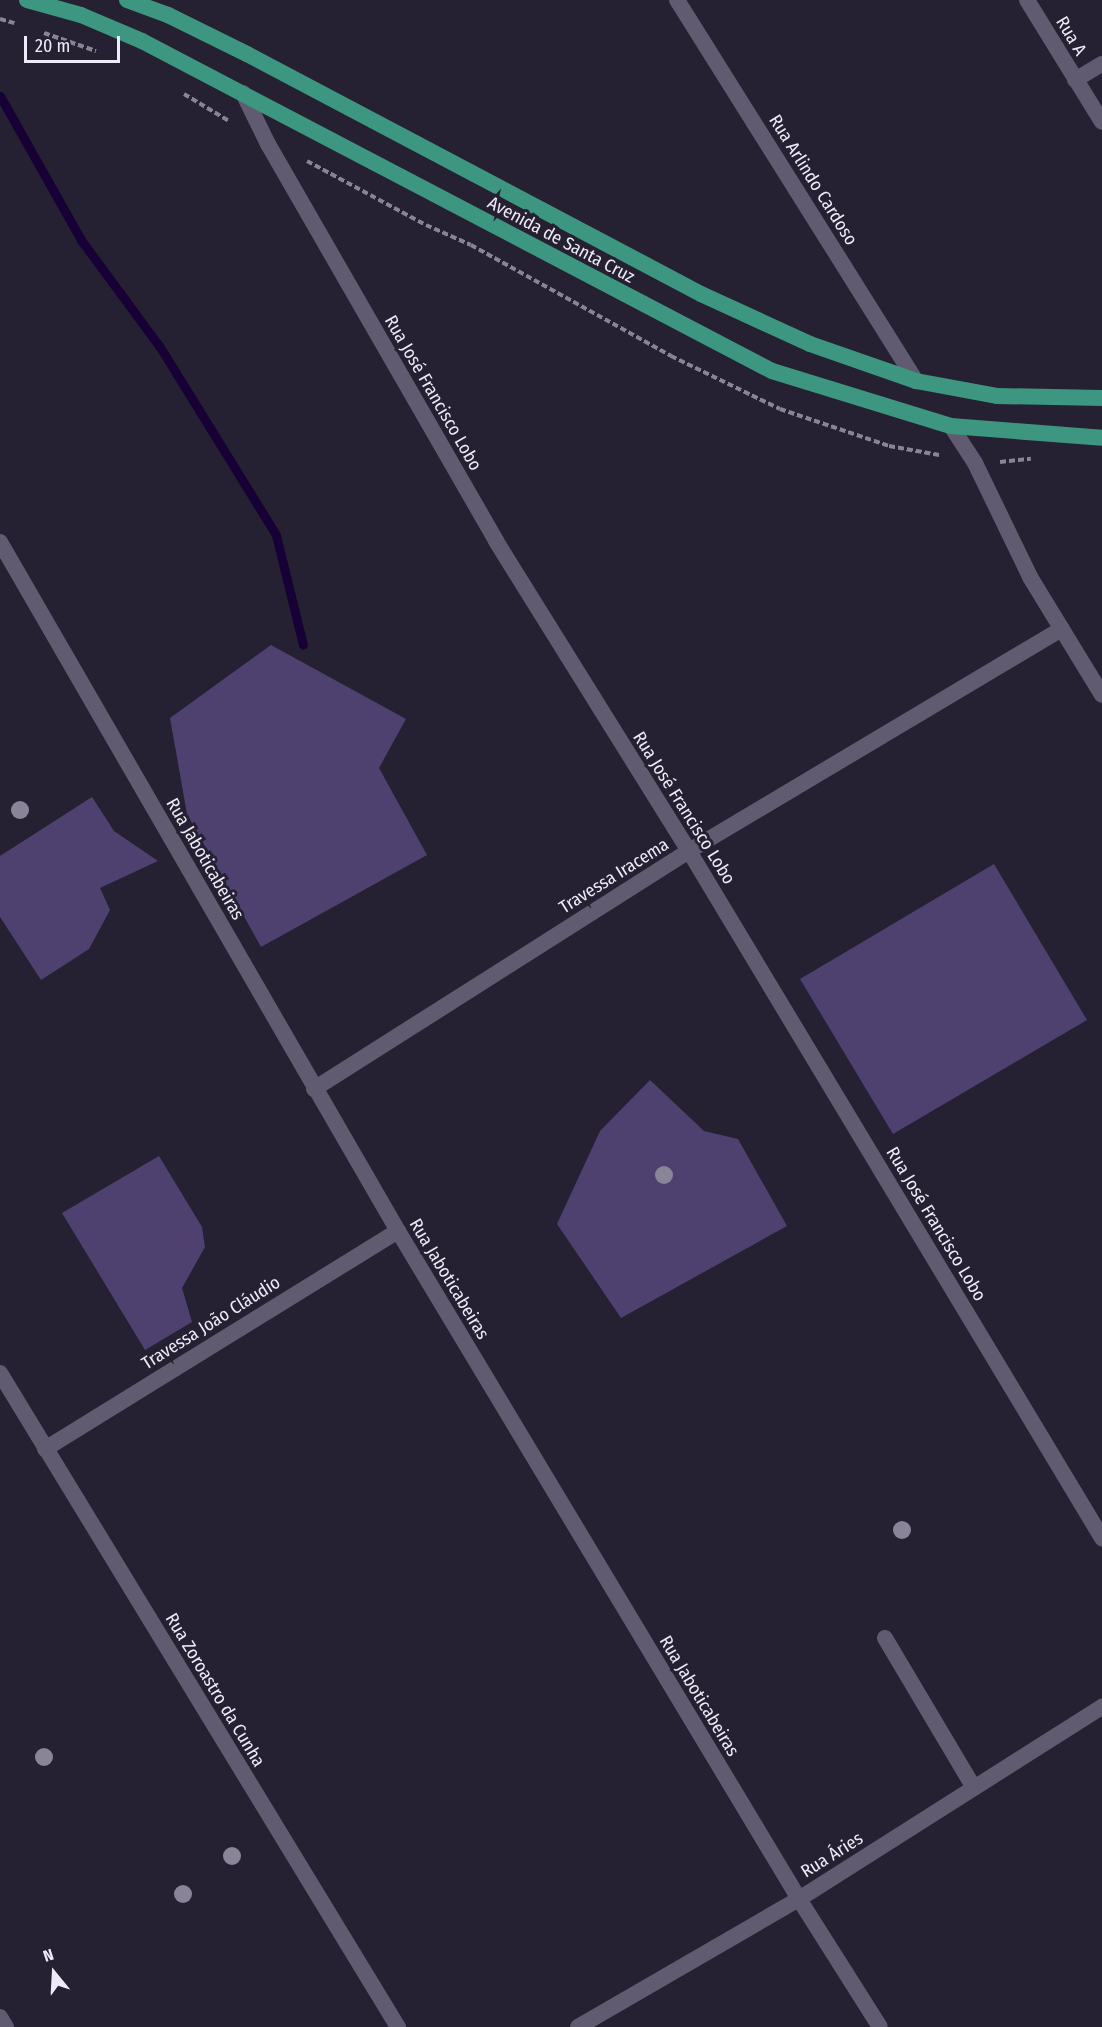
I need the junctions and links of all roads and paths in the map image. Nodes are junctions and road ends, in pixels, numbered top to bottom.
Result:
1 (27, 0) edge
2 (127, 0) edge
3 (677, 0) edge
4 (1027, 0) edge
5 (1102, 64) edge
6 (1075, 80) junction
7 (243, 93) junction
8 (1102, 122) edge
9 (916, 381) junction
10 (1102, 398) edge
11 (951, 426) junction
12 (1102, 438) edge
13 (0, 542) edge
14 (1062, 629) junction
15 (1102, 695) edge
16 (689, 851) junction
17 (315, 1089) junction
18 (398, 1231) junction
19 (0, 1373) edge
20 (45, 1449) junction
21 (1102, 1538) edge
22 (885, 1638) dead end
23 (1102, 1707) edge
24 (974, 1788) junction
25 (799, 1899) junction
26 (0, 2018) edge
27 (6, 2027) edge
28 (398, 2027) edge
29 (578, 2027) edge
30 (880, 2027) edge

1 - 7 main road, Avenida de Santa Cruz
2 - 9 main road, Avenida de Santa Cruz
3 - 9 street, Rua Arlindo Cardoso
4 - 6 street, Rua A
5 - 6 street
6 - 8 street, Rua A
7 - 11 main road, Avenida de Santa Cruz
7 - 16 street, Rua José Francisco Lobo
9 - 10 main road, Avenida de Santa Cruz
11 - 12 main road, Avenida de Santa Cruz
11 - 14 street
13 - 17 street, Rua Jaboticabeiras
14 - 15 street
14 - 16 street, Travessa Iracema
16 - 17 street, Travessa Iracema
16 - 21 street, Rua José Francisco Lobo
17 - 18 street, Rua Jaboticabeiras
18 - 20 street, Travessa João Cláudio
18 - 25 street, Rua Jaboticabeiras
19 - 20 street, Rua Zoroastro da Cunha
20 - 28 street, Rua Zoroastro da Cunha
22 - 24 street
23 - 24 street, Rua Áries
24 - 25 street, Rua Áries
25 - 29 street, Rua Áries
25 - 30 street, Rua Jaboticabeiras
26 - 27 street

